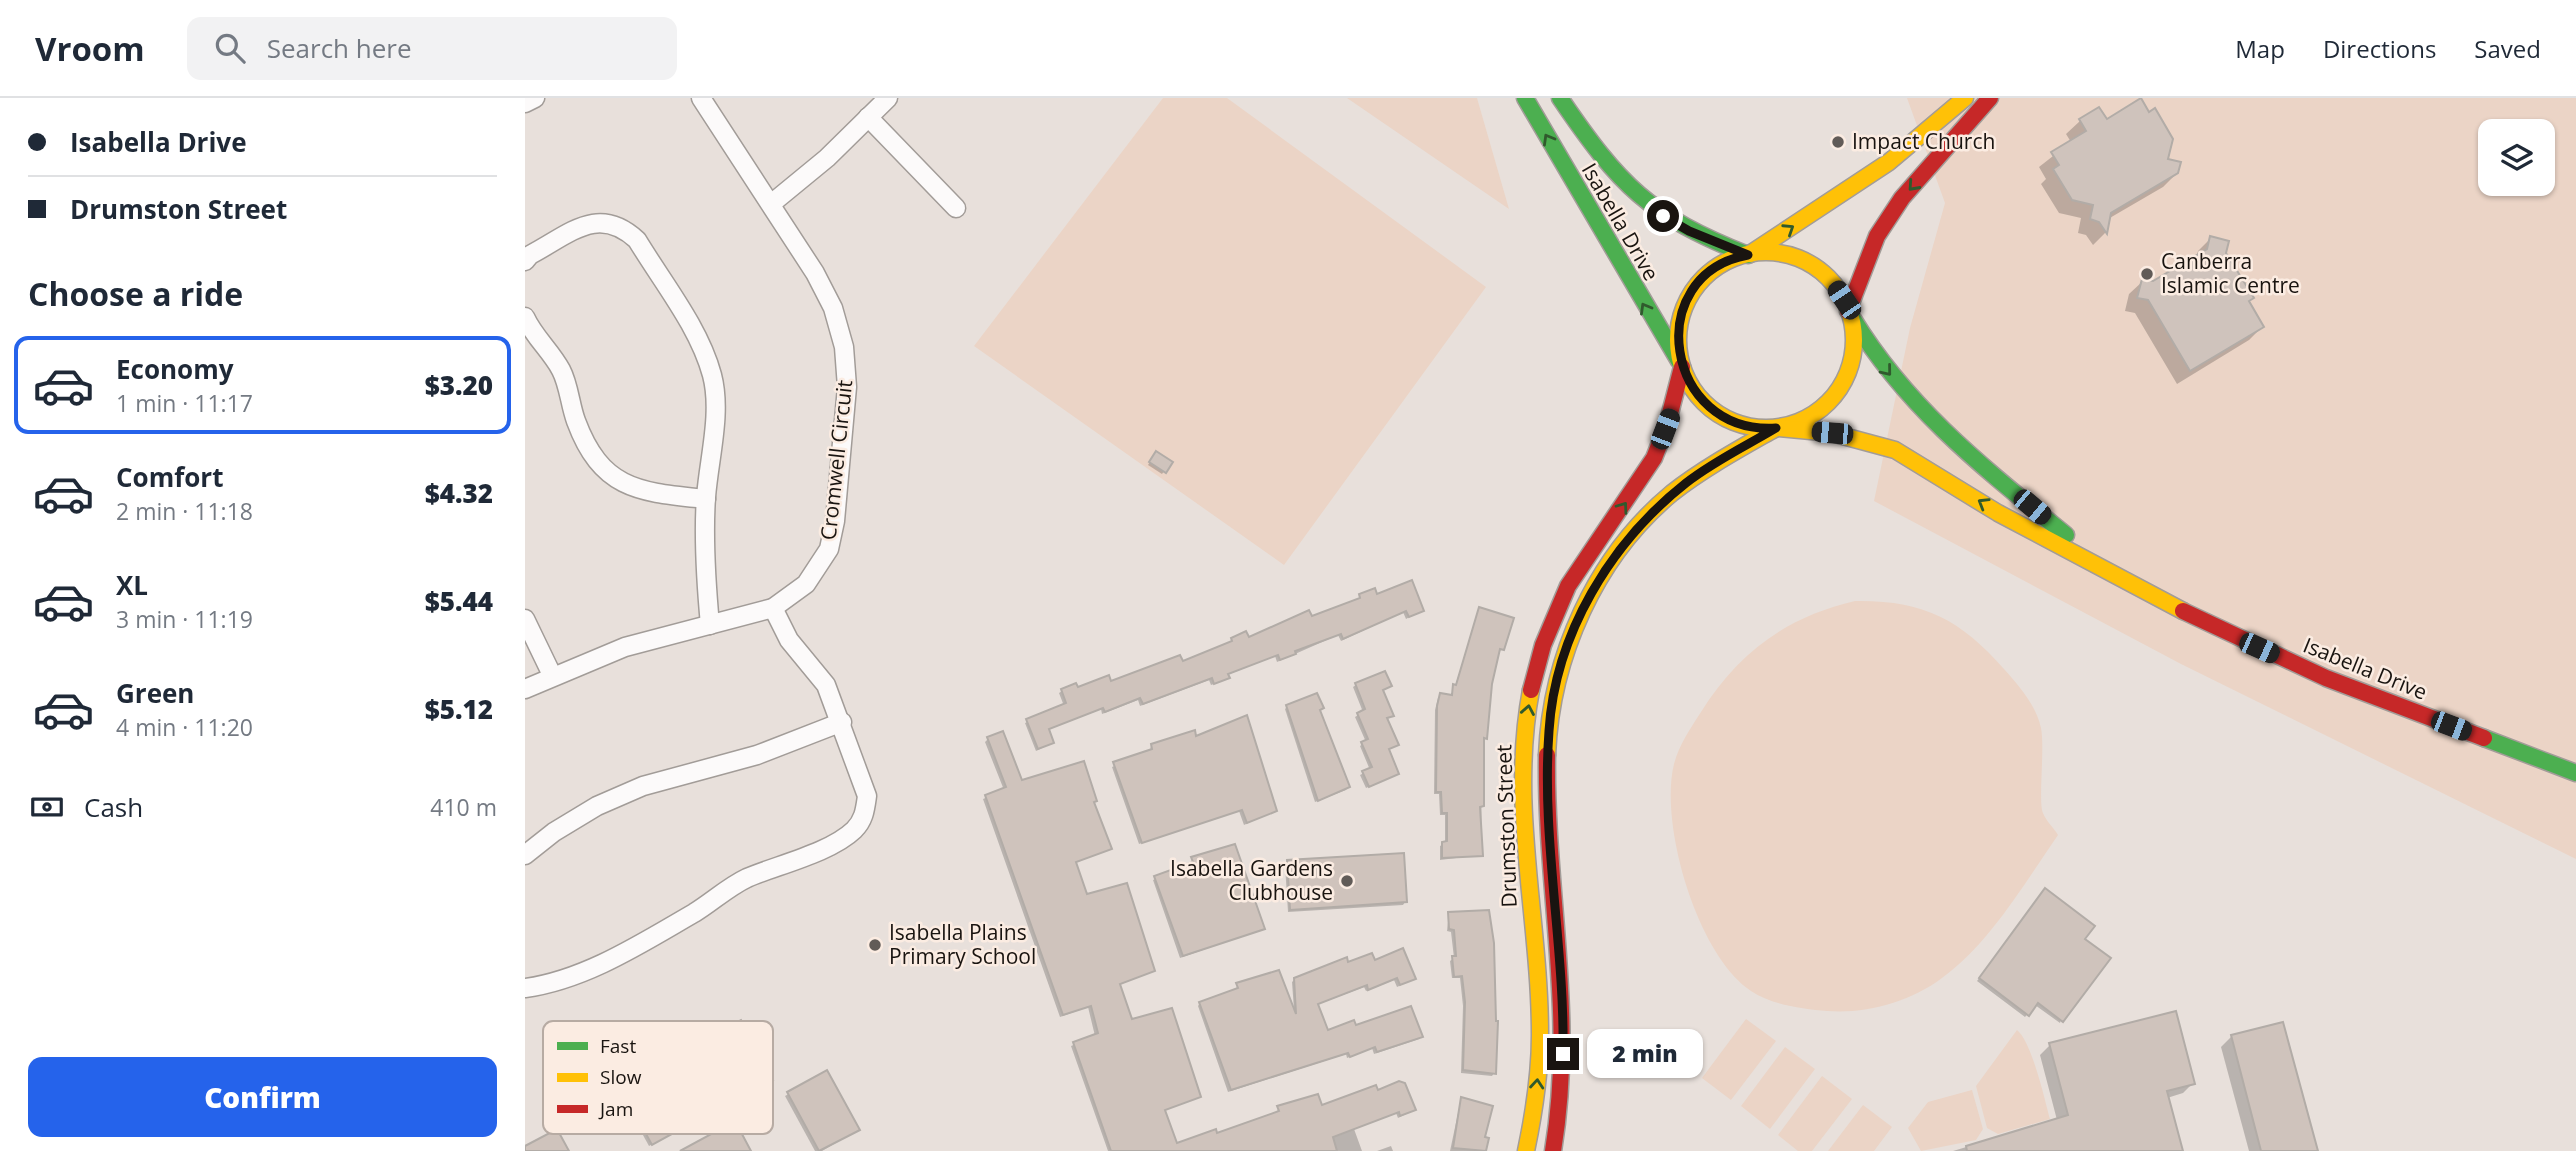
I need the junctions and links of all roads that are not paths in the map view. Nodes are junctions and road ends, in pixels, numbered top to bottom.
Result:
1 (535, 98) edge
2 (701, 98) edge
3 (887, 98) edge
4 (1525, 98) edge
5 (1560, 98) edge
6 (1965, 98) edge
7 (1990, 98) edge
8 (525, 103) edge
9 (868, 117) junction
10 (771, 204) junction
11 (956, 208) dead end
12 (1749, 254) junction
13 (525, 261) edge
14 (1849, 312) junction
15 (525, 317) edge
16 (1682, 366) junction
17 (1778, 428) junction
18 (706, 499) junction
19 (2108, 570) junction
20 (773, 608) junction
21 (525, 619) edge
22 (710, 625) junction
23 (552, 675) junction
24 (525, 689) edge
25 (842, 722) junction
26 (2576, 773) edge
27 (525, 855) edge
28 (525, 988) edge
29 (1526, 1151) edge
30 (1553, 1151) edge

1 - 8 street
2 - 10 street, Cromwell Circuit
3 - 9 street
16 -> 4 main road, Isabella Drive
5 - 12 main road, Isabella Drive
12 -> 6 main road
7 -> 14 main road
9 - 10 street
9 - 11 street
10 - 20 street, Cromwell Circuit
12 - 14 main road
12 - 16 main road
13 - 18 street
14 - 17 main road
14 -> 19 main road, Isabella Drive
15 - 18 street
16 - 17 main road
29 -> 16 main road, Drumston Street
19 -> 17 main road, Isabella Drive
17 - 30 main road, Drumston Street
18 - 22 street
19 - 26 main road, Isabella Drive
20 - 22 street, Cromwell Circuit
20 - 25 street
21 - 23 street
22 - 23 street, Cromwell Circuit
23 - 24 street, Cromwell Circuit
25 - 27 street
25 - 28 street

